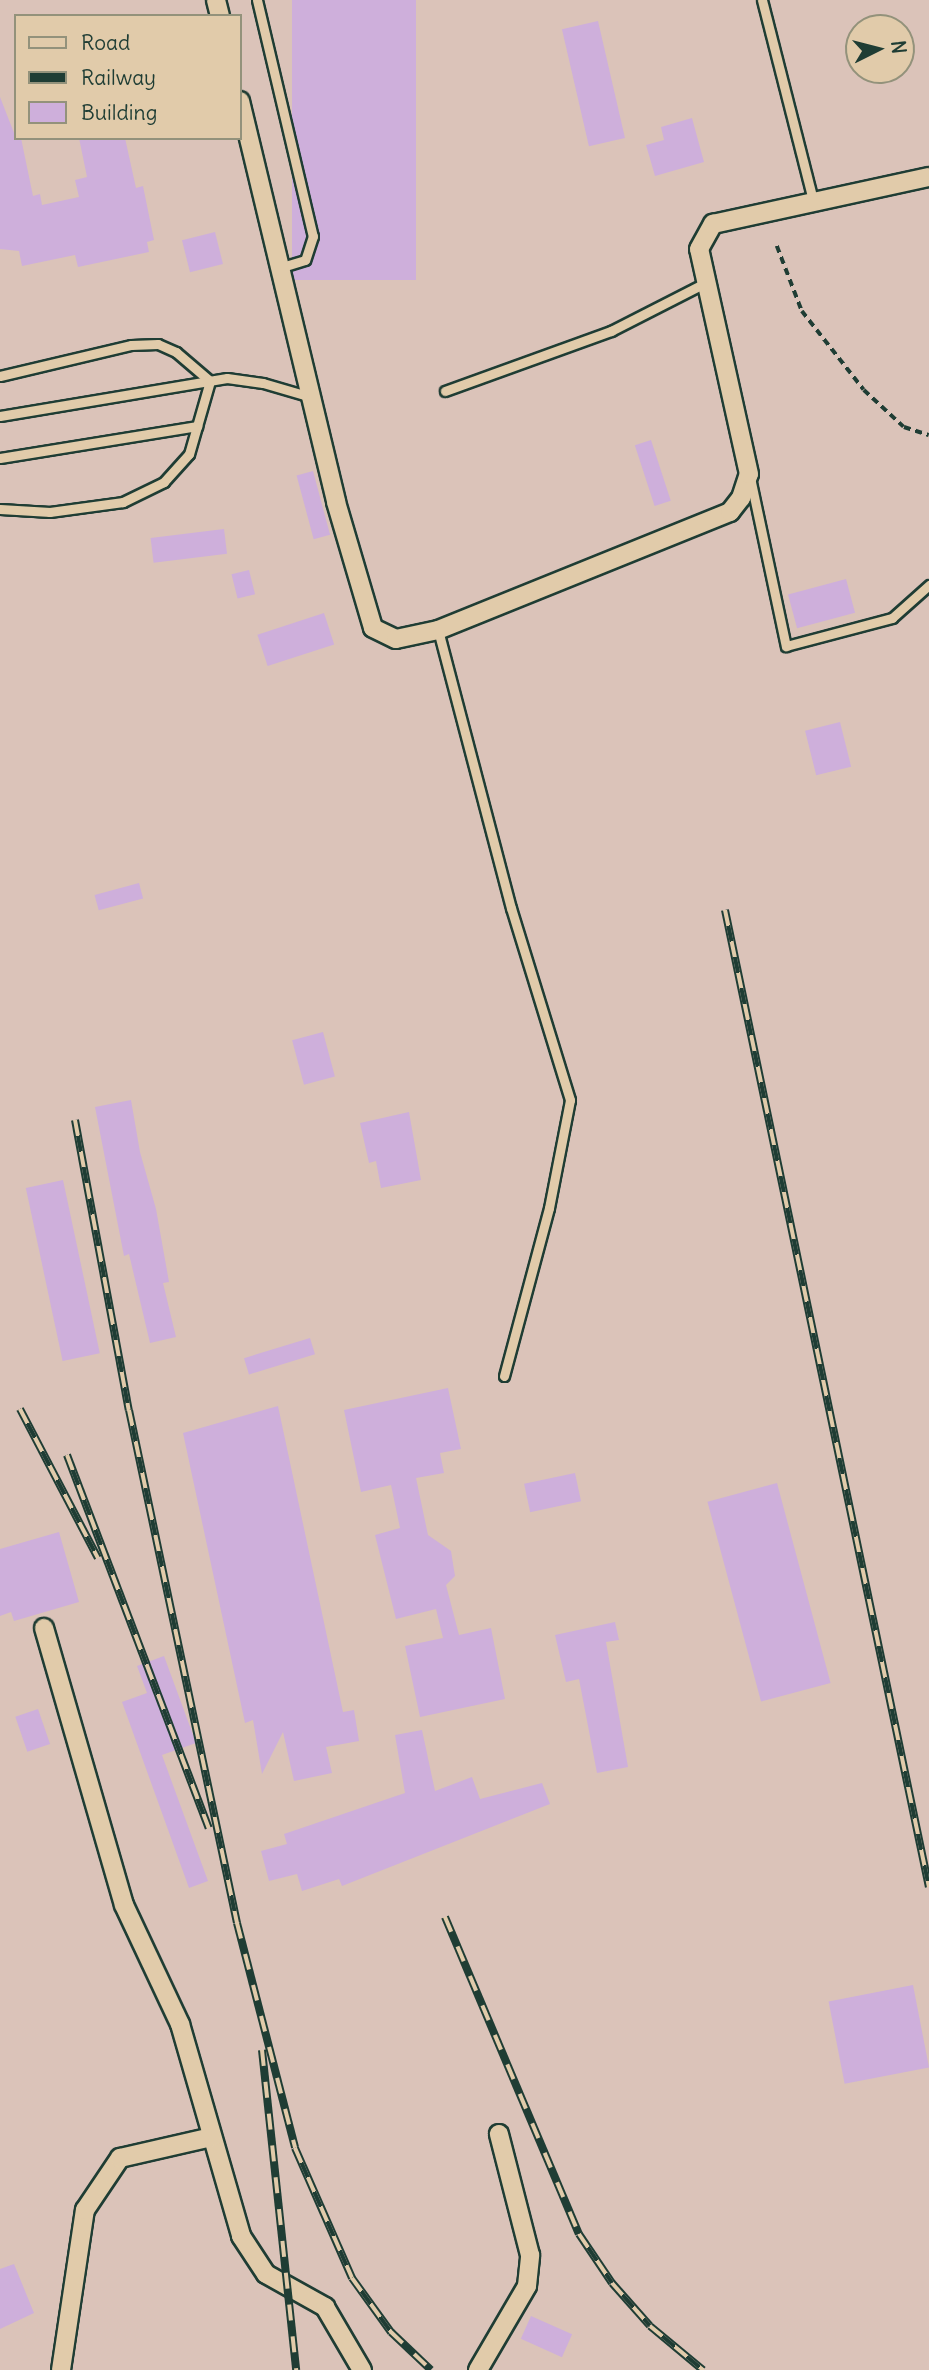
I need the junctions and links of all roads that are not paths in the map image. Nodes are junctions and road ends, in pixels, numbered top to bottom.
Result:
1 (257, 0) edge
2 (762, 0) edge
3 (242, 110) edge
4 (929, 177) edge
5 (814, 204) junction
6 (279, 268) junction
7 (705, 283) junction
8 (0, 376) edge
9 (210, 381) junction
10 (445, 391) dead end
11 (312, 397) junction
12 (0, 416) edge
13 (197, 426) junction
14 (0, 458) edge
15 (749, 474) junction
16 (0, 509) edge
17 (929, 585) edge
18 (438, 630) junction
19 (504, 1376) dead end
20 (44, 1628) dead end
21 (499, 2134) dead end
22 (212, 2137) junction
23 (61, 2370) edge
24 (362, 2370) edge
25 (478, 2370) edge

1 - 6 lane
2 - 5 lane
3 - 6 street
4 - 5 street
5 - 7 street
6 - 11 street
7 - 10 lane
7 - 15 street
8 - 9 lane
9 - 11 lane
9 - 12 lane
9 - 13 lane
11 - 18 street
13 - 14 lane
13 - 16 lane
15 - 17 lane
15 - 18 street
18 - 19 lane
20 - 22 street
21 - 25 street
22 - 23 street
22 - 24 street

